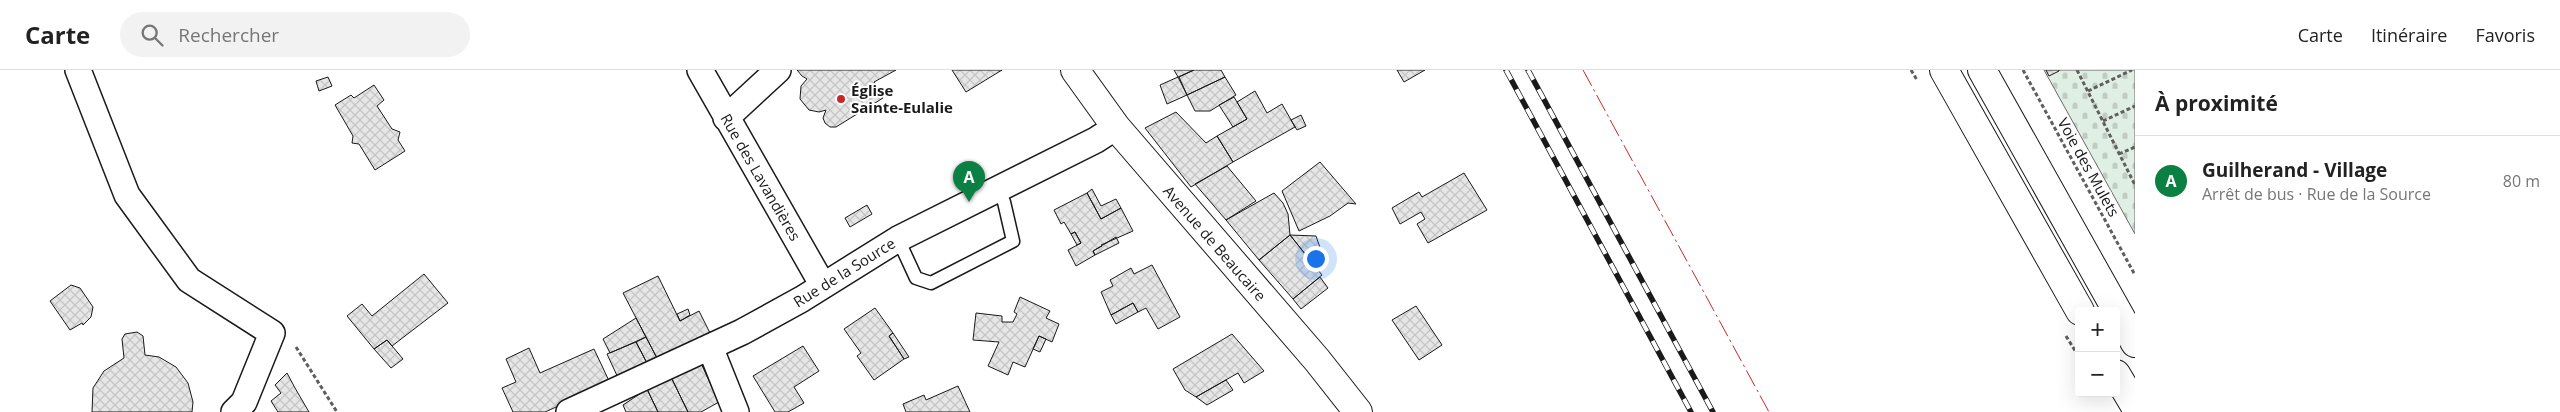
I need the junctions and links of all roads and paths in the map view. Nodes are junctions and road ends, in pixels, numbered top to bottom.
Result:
1 (78, 70) edge
2 (700, 70) edge
3 (778, 70) edge
4 (1075, 70) edge
5 (1944, 70) edge
6 (1982, 70) edge
7 (2024, 70) edge
8 (2077, 70) edge
9 (2132, 70) edge
10 (2088, 91) junction
11 (2135, 106) edge
12 (726, 118) junction
13 (2103, 121) junction
14 (1116, 127) junction
15 (2135, 147) edge
16 (2119, 154) junction
17 (2135, 185) edge
18 (997, 188) junction
19 (898, 238) junction
20 (2135, 275) edge
21 (822, 284) junction
22 (2078, 307) edge
23 (272, 333) junction
24 (2135, 343) edge
25 (710, 347) junction
26 (2120, 381) edge
27 (2135, 406) edge
28 (234, 412) edge
29 (337, 412) edge
30 (569, 412) edge
31 (736, 412) edge
32 (1358, 412) edge

1 - 23 street
2 - 12 street, Rue des Lavandières
3 - 12 street
4 - 14 main road, Avenue de Beaucaire
5 - 22 main road
6 - 24 main road
7 - 20 path, Voie des Mulets
8 - 10 path
9 - 10 path
10 - 13 path
11 - 13 path
12 - 21 street, Rue des Lavandières
13 - 16 path
14 - 18 street, Rue de la Source
14 - 32 main road, Avenue de Beaucaire
15 - 16 path
16 - 17 path
18 - 19 street, Rue de la Source
18 - 19 lane
19 - 21 street, Rue de la Source
21 - 25 street, Rue de la Source
23 - 28 street
23 - 29 path
25 - 30 street, Rue de la Source
25 - 31 street
26 - 27 main road

